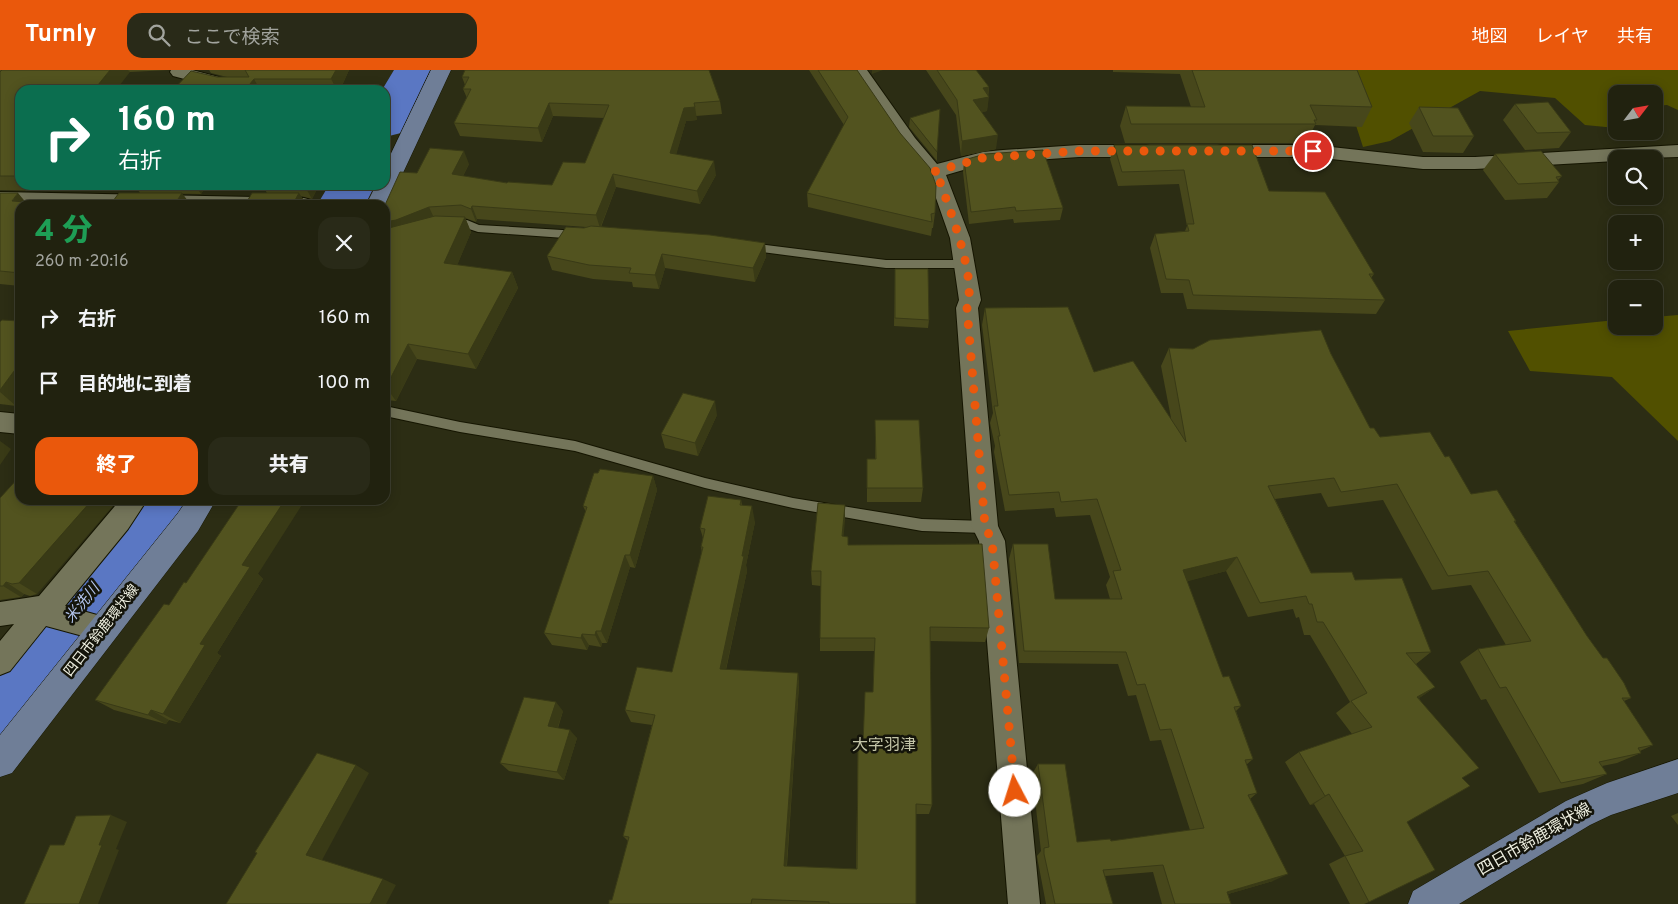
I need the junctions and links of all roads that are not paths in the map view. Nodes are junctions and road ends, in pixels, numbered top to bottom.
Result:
1 (181, 70) edge
2 (440, 70) edge
3 (858, 70) edge
4 (228, 85) edge
5 (1167, 151) edge
6 (1206, 151) edge
7 (1678, 151) edge
8 (933, 172) junction
9 (390, 177) edge
10 (0, 199) edge
11 (69, 200) edge
12 (444, 225) edge
13 (588, 236) edge
14 (739, 246) edge
15 (965, 264) junction
16 (390, 412) edge
17 (0, 422) edge
18 (15, 424) edge
19 (130, 505) edge
20 (199, 505) edge
21 (985, 526) junction
22 (43, 612) junction
23 (0, 614) edge
24 (96, 626) junction
25 (0, 662) edge
26 (0, 761) edge
27 (1678, 776) edge
28 (1024, 904) edge
29 (1426, 904) edge

1 - 4 street
2 - 9 main road
3 - 8 street
5 - 8 street
6 - 7 street
8 - 15 street
10 - 11 street
12 - 13 lane
14 - 15 lane
15 - 21 street
16 - 21 lane
17 - 18 street
19 - 22 street
20 - 24 main road, 四日市鈴鹿環状線
21 - 28 street
22 - 23 street
22 - 24 street
22 - 25 street
24 - 26 main road, 四日市鈴鹿環状線
27 - 29 main road, 四日市鈴鹿環状線

